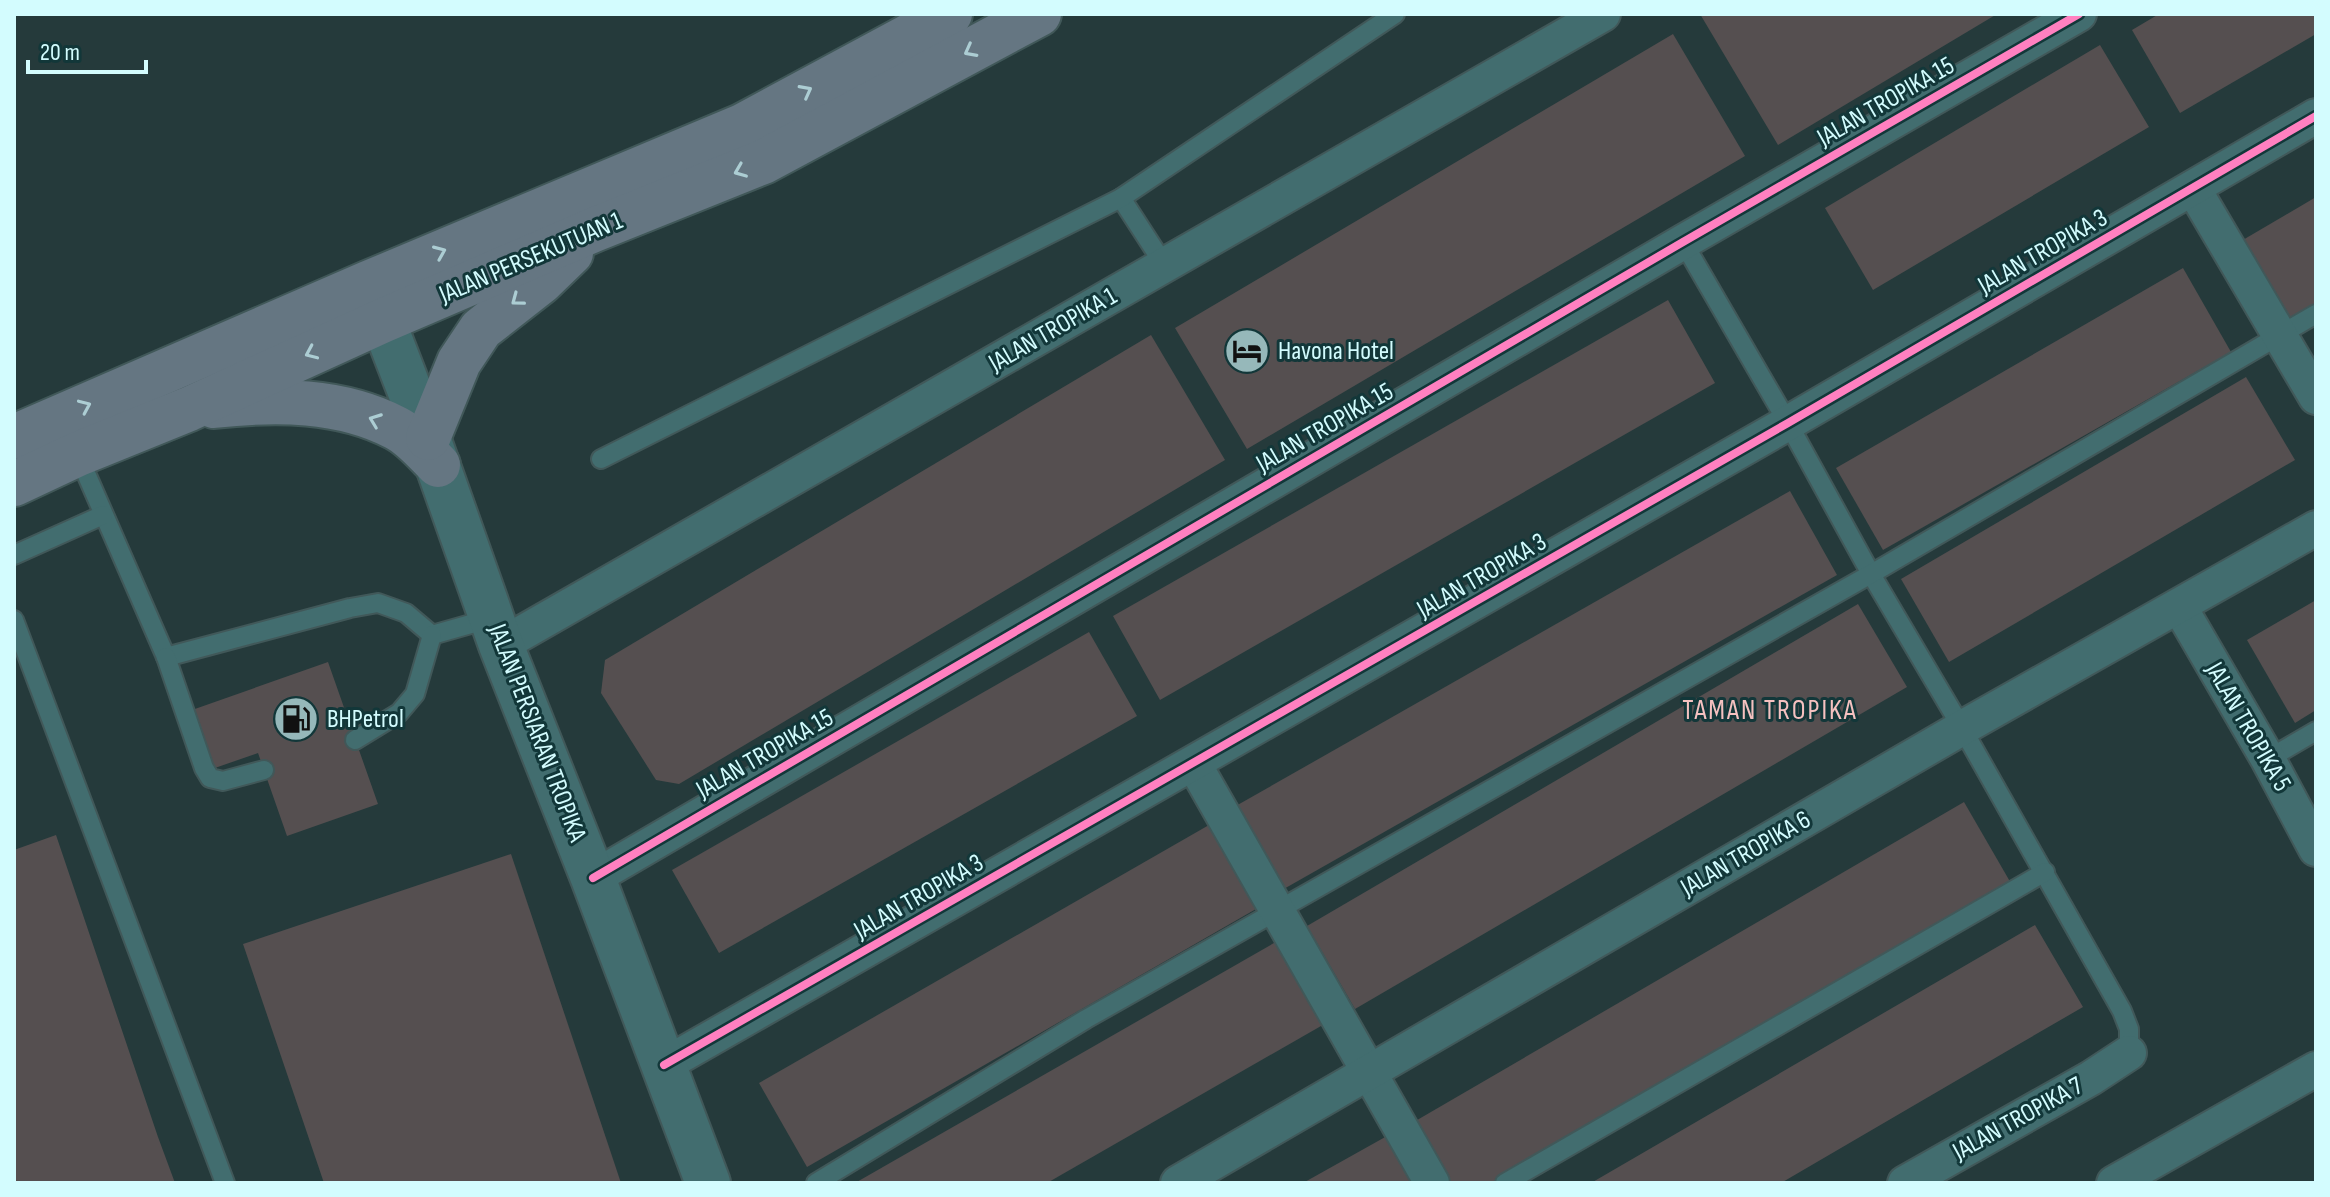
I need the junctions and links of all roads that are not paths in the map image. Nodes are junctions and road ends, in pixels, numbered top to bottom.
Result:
1 (950, 14) edge
2 (1039, 14) edge
3 (1395, 14) edge
4 (1603, 14) edge
5 (2079, 14) edge
6 (2316, 116) edge
7 (2193, 188) junction
8 (1121, 198) junction
9 (596, 229) junction
10 (1683, 242) junction
11 (1165, 266) junction
12 (375, 302) junction
13 (2316, 314) edge
14 (2279, 336) junction
15 (2316, 397) edge
16 (189, 409) junction
17 (1788, 423) junction
18 (14, 437) edge
19 (433, 451) junction
20 (78, 454) junction
21 (601, 459) dead end
22 (14, 484) edge
23 (103, 515) junction
24 (2316, 528) edge
25 (14, 555) edge
26 (1871, 574) junction
27 (2179, 606) junction
28 (14, 620) edge
29 (497, 632) junction
30 (432, 635) junction
31 (166, 657) junction
32 (1962, 728) junction
33 (2316, 731) edge
34 (355, 740) dead end
35 (2268, 759) junction
36 (1194, 764) junction
37 (264, 770) dead end
38 (2316, 849) edge
39 (2045, 872) junction
40 (593, 878) junction
41 (1277, 911) junction
42 (2129, 1053) joint
43 (664, 1065) junction
44 (2316, 1069) edge
45 (1369, 1073) junction
46 (225, 1183) edge
47 (708, 1183) edge
48 (816, 1183) edge
49 (1178, 1183) edge
50 (1432, 1183) edge
51 (1505, 1183) edge
52 (1905, 1183) edge
53 (2114, 1183) edge

12 -> 1 highway, JALAN PERSEKUTUAN 1
2 -> 9 highway, JALAN PERSEKUTUAN 1
3 - 8 lane
4 - 11 street, JALAN TROPIKA 1
5 - 10 street, JALAN TROPIKA 15
6 - 7 street, JALAN TROPIKA 3
7 - 14 street
7 - 17 street, JALAN TROPIKA 3
8 - 11 lane
8 - 21 lane
9 - 12 highway, JALAN PERSEKUTUAN 1
9 -> 19 highway
10 - 17 lane
10 - 40 street, JALAN TROPIKA 15
11 - 29 street, JALAN TROPIKA 1
12 -> 16 highway, JALAN PERSEKUTUAN 1
18 -> 12 highway, JALAN PERSEKUTUAN 1
12 - 19 street, JALAN PERSIARAN TROPIKA
13 - 14 lane
14 - 15 street
14 - 26 lane
19 -> 16 highway
16 - 20 highway, JALAN PERSEKUTUAN 1
17 - 26 lane
17 - 36 street, JALAN TROPIKA 3
19 - 29 street, JALAN PERSIARAN TROPIKA
20 - 22 highway, JALAN PERSEKUTUAN 1
20 - 23 lane
23 - 25 lane
23 - 31 lane
24 - 27 street, JALAN TROPIKA 6
26 - 32 lane
26 - 41 lane
27 - 32 street, JALAN TROPIKA 6
27 - 35 street, JALAN TROPIKA 5
28 - 46 lane
29 - 30 lane
29 - 40 street, JALAN PERSIARAN TROPIKA
30 - 31 lane
30 - 34 lane
31 - 37 lane
32 - 39 lane
32 - 45 street, JALAN TROPIKA 6
33 - 35 lane
35 - 38 street, JALAN TROPIKA 5
36 - 41 street
36 - 43 street, JALAN TROPIKA 3
39 - 42 lane
39 - 51 lane
40 - 43 street, JALAN PERSIARAN TROPIKA
41 - 45 street
41 - 48 lane
42 - 52 street, JALAN TROPIKA 7
43 - 47 street, JALAN PERSIARAN TROPIKA
44 - 53 street
45 - 49 street, JALAN TROPIKA 6
45 - 50 street

